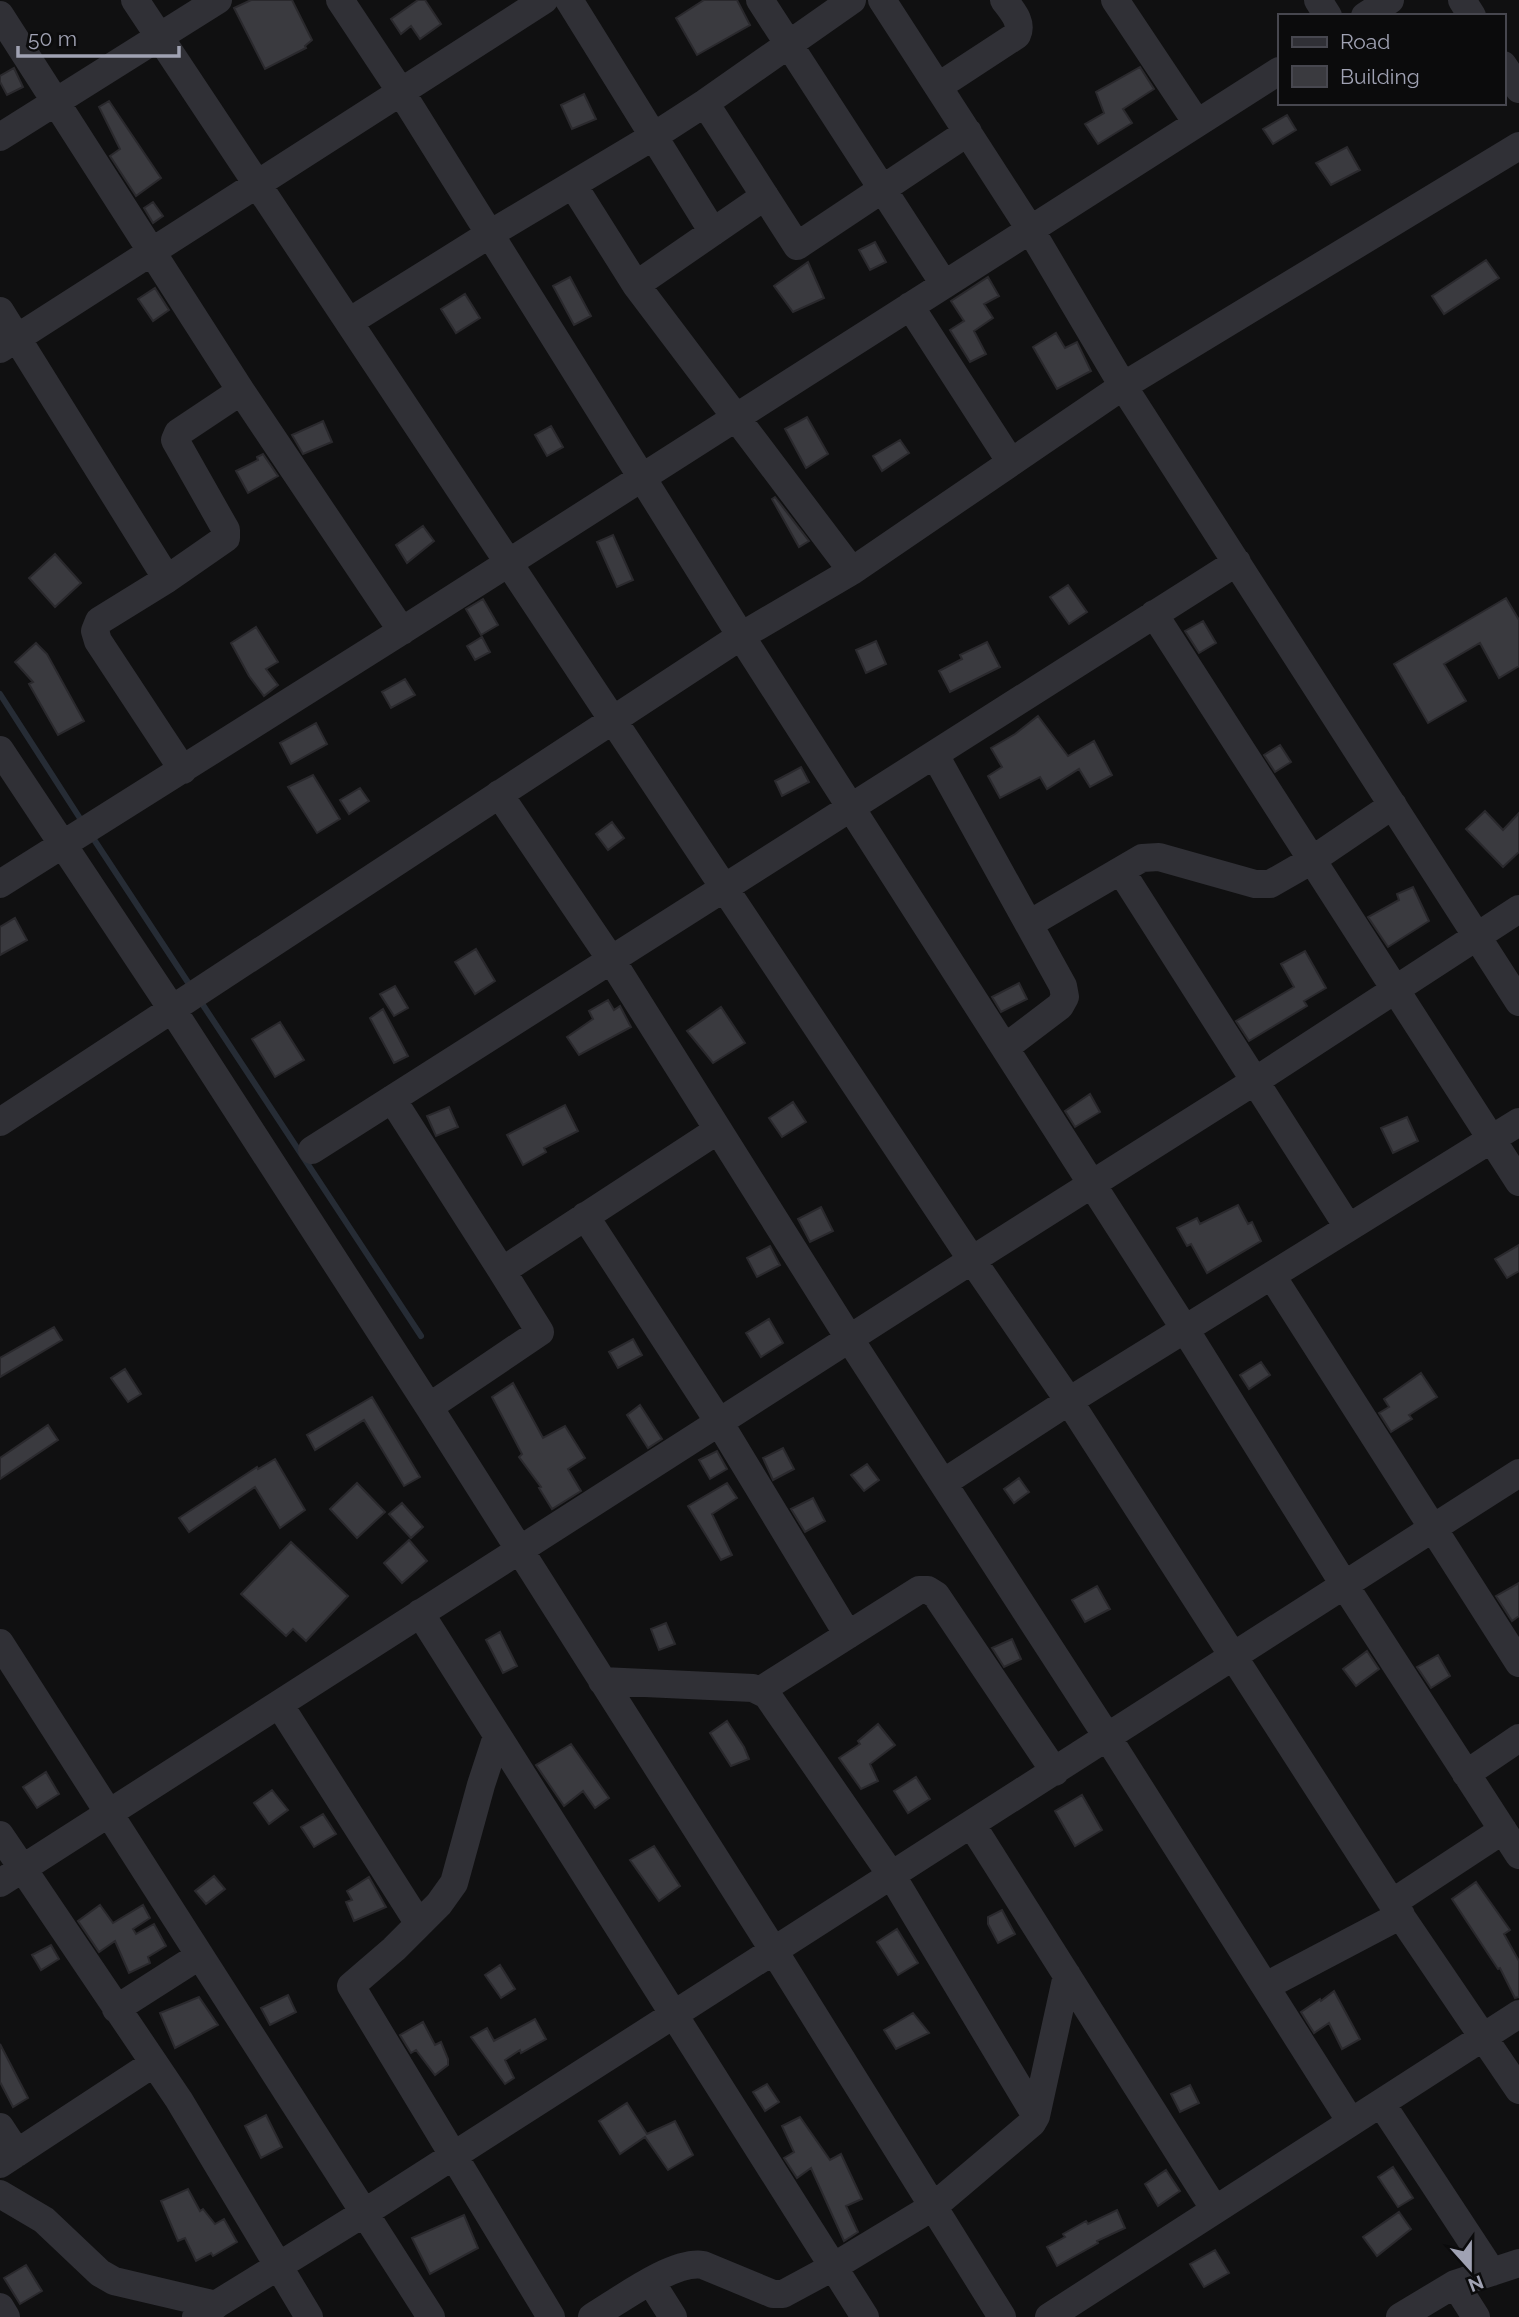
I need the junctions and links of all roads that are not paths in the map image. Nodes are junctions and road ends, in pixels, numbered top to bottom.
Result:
1 (135, 0) edge
2 (218, 0) edge
3 (340, 0) edge
4 (544, 0) edge
5 (569, 0) edge
6 (760, 0) edge
7 (852, 0) edge
8 (882, 0) edge
9 (1004, 0) edge
10 (1115, 0) edge
11 (1390, 0) edge
12 (1368, 14) edge
13 (0, 15) edge
14 (159, 37) junction
15 (789, 45) junction
16 (1505, 68) edge
17 (1278, 72) edge
18 (939, 86) junction
19 (1519, 89) edge
20 (401, 92) junction
21 (57, 103) junction
22 (705, 103) junction
23 (1197, 123) junction
24 (968, 132) junction
25 (654, 136) junction
26 (0, 137) edge
27 (1519, 146) edge
28 (256, 183) junction
29 (573, 185) junction
30 (881, 189) junction
31 (765, 196) junction
32 (1030, 229) junction
33 (713, 232) junction
34 (490, 234) junction
35 (153, 252) junction
36 (944, 284) junction
37 (636, 285) junction
38 (910, 306) junction
39 (0, 311) edge
40 (349, 322) junction
41 (9, 344) edge
42 (1123, 386) junction
43 (240, 391) junction
44 (737, 418) junction
45 (1010, 461) junction
46 (642, 476) junction
47 (509, 562) junction
48 (1237, 562) junction
49 (852, 572) junction
50 (167, 579) junction
51 (1154, 614) junction
52 (402, 631) junction
53 (741, 636) junction
54 (612, 720) junction
55 (0, 750) edge
56 (935, 755) junction
57 (183, 770) junction
58 (499, 794) junction
59 (1393, 806) junction
60 (852, 807) junction
61 (61, 845) junction
62 (1312, 860) junction
63 (1121, 871) junction
64 (0, 884) edge
65 (725, 889) junction
66 (1519, 909) edge
67 (1029, 924) junction
68 (1477, 936) junction
69 (612, 961) junction
70 (1395, 989) junction
71 (1519, 1002) edge
72 (172, 1009) junction
73 (1006, 1048) junction
74 (1255, 1082) junction
75 (392, 1100) junction
76 (0, 1122) edge
77 (1519, 1122) edge
78 (718, 1130) junction
79 (1491, 1139) junction
80 (312, 1150) dead end
81 (1519, 1182) edge
82 (1091, 1184) junction
83 (585, 1216) junction
84 (1348, 1227) junction
85 (972, 1259) junction
86 (502, 1271) junction
87 (1272, 1276) junction
88 (1186, 1331) junction
89 (849, 1338) junction
90 (1069, 1401) junction
91 (429, 1407) junction
92 (719, 1422) junction
93 (1519, 1473) edge
94 (943, 1483) junction
95 (1432, 1528) junction
96 (519, 1550) junction
97 (1345, 1586) junction
98 (420, 1613) junction
99 (848, 1635) junction
100 (0, 1643) edge
101 (1234, 1657) junction
102 (1519, 1663) edge
103 (9, 1677) edge
104 (602, 1681) junction
105 (761, 1690) junction
106 (279, 1704) junction
107 (497, 1736) junction
108 (1108, 1738) junction
109 (1519, 1738) edge
110 (1055, 1772) junction
111 (1466, 1773) junction
112 (108, 1813) junction
113 (972, 1825) junction
114 (1503, 1830) junction
115 (0, 1835) edge
116 (1519, 1855) edge
117 (11, 1876) edge
118 (892, 1876) junction
119 (1396, 1909) junction
120 (419, 1924) junction
121 (775, 1951) junction
122 (199, 1956) junction
123 (1067, 1975) junction
124 (1266, 1986) junction
125 (116, 2009) junction
126 (1519, 2014) edge
127 (674, 2015) junction
128 (1483, 2036) junction
129 (154, 2063) junction
130 (1519, 2090) edge
131 (1381, 2103) junction
132 (1036, 2116) junction
133 (1351, 2122) junction
134 (0, 2127) edge
135 (454, 2156) junction
136 (8, 2158) edge
137 (0, 2194) edge
138 (934, 2206) junction
139 (1215, 2210) junction
140 (364, 2213) junction
141 (1519, 2263) edge
142 (277, 2267) junction
143 (833, 2267) junction
144 (1492, 2272) junction
145 (651, 2282) junction
146 (1455, 2284) junction
147 (0, 2307) edge
148 (206, 2311) edge
149 (6, 2317) edge
150 (309, 2317) edge
151 (431, 2317) edge
152 (551, 2317) edge
153 (592, 2317) edge
154 (673, 2317) edge
155 (865, 2317) edge
156 (1002, 2317) edge
157 (1049, 2317) edge
158 (1400, 2317) edge
159 (1476, 2317) edge

1 - 14 street
2 - 14 street
3 - 20 street
4 - 20 street
5 - 25 street
6 - 15 street
7 - 15 street
8 - 18 street
9 - 18 street
10 - 23 street
11 - 12 street
13 - 21 street
14 - 21 street
14 - 28 street
15 - 22 street
15 - 30 street
16 - 19 street
17 - 23 street
18 - 24 street
20 - 28 street
20 - 34 street
21 - 26 street
21 - 35 street
22 - 25 street
22 - 31 street
23 - 32 street
24 - 30 street
24 - 32 street
25 - 29 street
25 - 33 street
27 - 42 street
28 - 35 street
28 - 40 street
29 - 34 street
29 - 37 street
30 - 31 street
30 - 36 street
31 - 33 street
32 - 36 street
32 - 42 street
33 - 37 street
34 - 40 street
34 - 46 street
35 - 41 street
35 - 43 street
36 - 38 street
37 - 44 street
38 - 44 street
38 - 45 street
39 - 41 street
40 - 47 street
41 - 50 street
42 - 45 street
42 - 48 street
43 - 50 street
43 - 52 street
44 - 46 street
44 - 49 street
45 - 49 street
46 - 47 street
46 - 53 street
47 - 52 street
47 - 54 street
48 - 51 street
48 - 59 street
49 - 53 street
50 - 57 street
51 - 56 street
51 - 62 street
52 - 57 street
53 - 54 street
53 - 60 street
54 - 58 street
54 - 65 street
55 - 61 street
56 - 60 street
56 - 67 street
57 - 61 street
58 - 69 street
58 - 72 street
59 - 62 street
59 - 68 street
60 - 65 street
60 - 73 street
61 - 64 street
61 - 72 street
62 - 63 street
62 - 70 street
63 - 67 street
63 - 74 street
65 - 69 street
65 - 85 street
66 - 68 street
67 - 73 street
68 - 70 street
68 - 71 street
69 - 75 street
69 - 78 street
70 - 74 street
70 - 79 street
72 - 76 street
72 - 91 street
73 - 82 street
74 - 82 street
74 - 84 street
75 - 80 street
75 - 86 street
77 - 79 street
78 - 83 street
78 - 89 street
79 - 81 street
79 - 84 street
82 - 85 street
82 - 88 street
83 - 86 street
83 - 92 street
84 - 87 street
85 - 89 street
85 - 90 street
86 - 91 street
87 - 88 street
87 - 95 street
88 - 90 street
88 - 97 street
89 - 92 street
89 - 94 street
90 - 94 street
90 - 101 street
91 - 96 street
92 - 96 street
92 - 99 street
93 - 95 street
94 - 108 street
95 - 97 street
95 - 102 street
96 - 98 street
96 - 104 street
97 - 101 street
97 - 111 street
98 - 106 street
98 - 107 street
99 - 105 street
99 - 110 street
100 - 103 street
101 - 108 street
101 - 119 street
103 - 112 street
104 - 105 street
104 - 121 street
105 - 118 street
106 - 112 street
106 - 120 street
107 - 120 street
107 - 127 street
108 - 110 street
108 - 124 street
109 - 111 street
110 - 113 street
111 - 114 street
112 - 117 street
112 - 122 street
113 - 118 street
113 - 123 street
114 - 116 street
114 - 119 street
115 - 117 street
117 - 125 street
118 - 121 street
118 - 132 street
119 - 124 street
119 - 128 street
120 - 135 street
121 - 127 street
121 - 138 street
122 - 125 street
122 - 140 street
123 - 132 street
123 - 139 street
124 - 133 street
125 - 129 street
126 - 128 street
127 - 135 street
127 - 143 street
128 - 130 street
128 - 131 street
129 - 136 street
129 - 142 street
131 - 133 street
131 - 144 street
132 - 138 street
133 - 139 street
134 - 136 street
135 - 140 street
135 - 152 street
137 - 148 street
138 - 143 street
138 - 156 street
139 - 157 street
140 - 142 street
140 - 151 street
141 - 144 street
142 - 148 street
142 - 150 street
143 - 145 street
143 - 155 street
144 - 146 street
145 - 153 street
145 - 154 street
146 - 158 street
146 - 159 street
147 - 149 street

